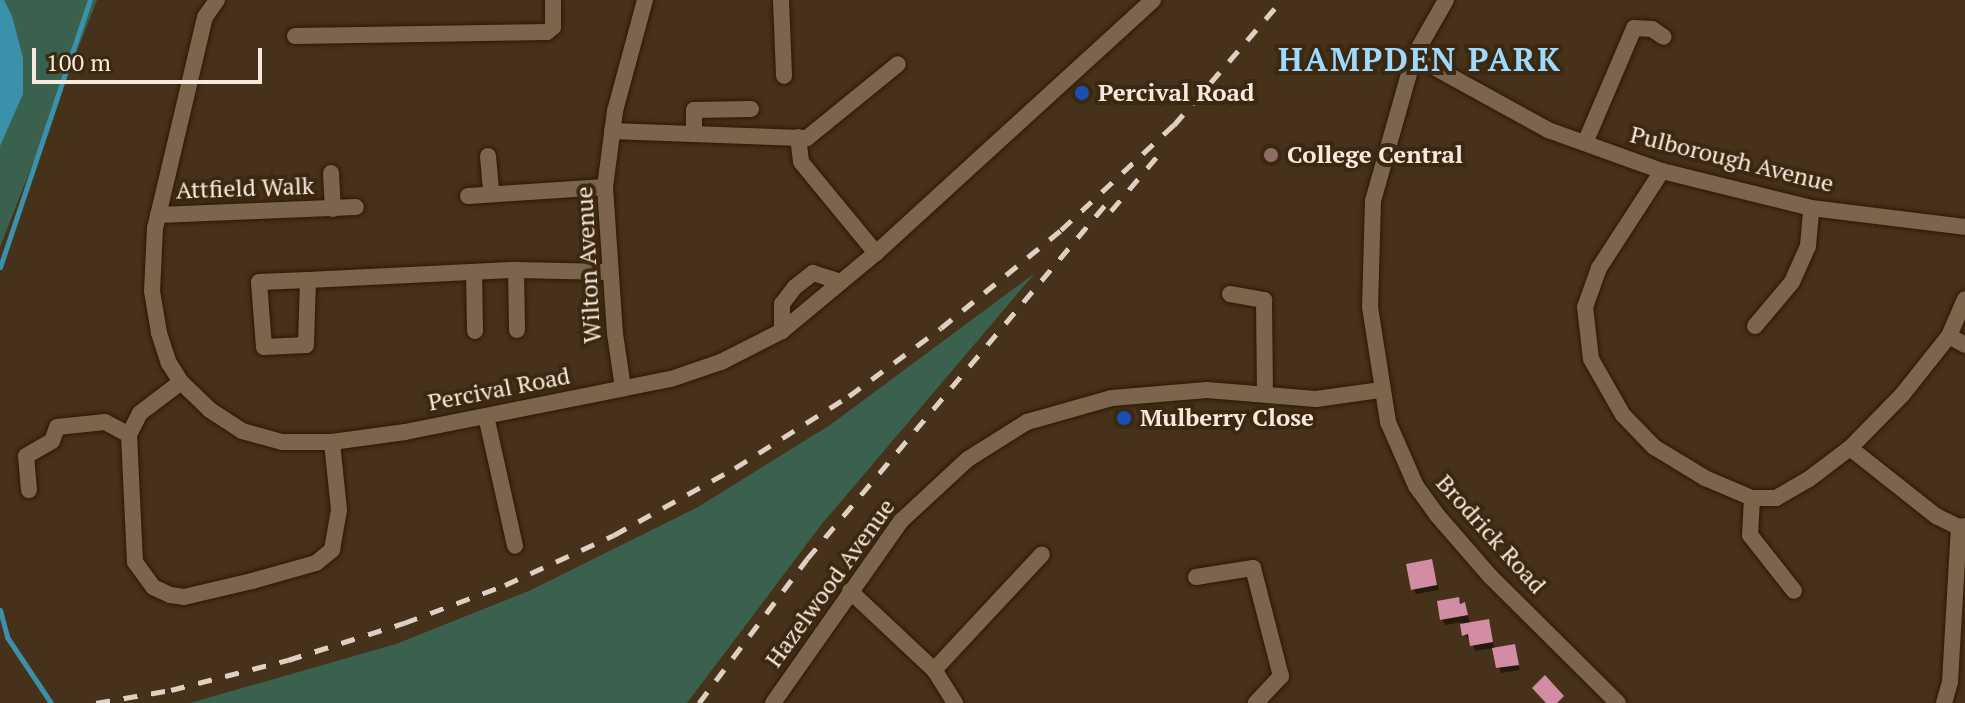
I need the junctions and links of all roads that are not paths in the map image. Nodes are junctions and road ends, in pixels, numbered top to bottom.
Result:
1 (217, 0) edge
2 (553, 0) edge
3 (645, 0) edge
4 (781, 0) edge
5 (1153, 0) edge
6 (1446, 0) edge
7 (295, 36) dead end
8 (1664, 37) dead end
9 (1414, 56) junction
10 (898, 64) dead end
11 (784, 76) dead end
12 (751, 109) dead end
13 (612, 131) junction
14 (694, 134) junction
15 (798, 137) junction
16 (1585, 143) junction
17 (488, 156) dead end
18 (1662, 171) junction
19 (331, 173) dead end
20 (605, 187) junction
21 (491, 194) junction
22 (468, 196) dead end
23 (356, 207) dead end
24 (1811, 208) junction
25 (333, 209) junction
26 (158, 215) junction
27 (1965, 227) edge
28 (876, 253) junction
29 (516, 270) junction
30 (474, 272) junction
31 (609, 272) junction
32 (308, 280) junction
33 (841, 282) junction
34 (1230, 294) dead end
35 (1963, 309) edge
36 (1755, 326) dead end
37 (517, 330) dead end
38 (475, 331) dead end
39 (782, 331) junction
40 (1949, 336) junction
41 (1965, 345) edge
42 (181, 382) junction
43 (623, 388) junction
44 (1381, 390) junction
45 (1265, 394) junction
46 (486, 416) junction
47 (129, 435) junction
48 (332, 442) junction
49 (1850, 448) junction
50 (29, 490) dead end
51 (1752, 498) junction
52 (1962, 527) edge
53 (515, 546) dead end
54 (1042, 554) dead end
55 (1196, 577) dead end
56 (850, 591) junction
57 (1794, 591) dead end
58 (934, 670) junction
59 (773, 703) edge
60 (955, 703) edge
61 (1256, 703) edge
62 (1618, 703) edge
63 (1944, 703) edge

1 - 26 street, Percival Road
2 - 7 street
3 - 13 street, Wilton Avenue
4 - 11 street
5 - 28 street, Percival Road
6 - 9 street, Brodrick Road
8 - 16 street
9 - 16 street, Pulborough Avenue
9 - 44 street, Brodrick Road
10 - 15 street
12 - 14 street
13 - 14 street
13 - 20 street, Wilton Avenue
14 - 15 street
15 - 28 street
16 - 18 street, Pulborough Avenue
17 - 21 street
18 - 24 street, Pulborough Avenue
18 - 51 street
19 - 25 street, Attfield Walk
20 - 21 street
20 - 31 street, Wilton Avenue
21 - 22 street
23 - 25 street, Attfield Walk
24 - 27 street, Pulborough Avenue
24 - 36 street
25 - 26 street, Attfield Walk
26 - 42 street, Percival Road
28 - 33 street, Percival Road
29 - 30 street
29 - 31 street
29 - 37 street
30 - 32 street
30 - 38 street
31 - 43 street, Wilton Avenue
32 - 32 street
33 - 39 street, Percival Road
33 - 39 street
34 - 45 street
35 - 40 street
39 - 43 street, Percival Road
40 - 41 street
40 - 49 street
42 - 47 street
42 - 48 street, Percival Road
43 - 46 street, Percival Road
44 - 45 street, Hazelwood Avenue
44 - 62 street, Brodrick Road
45 - 56 street, Hazelwood Avenue
46 - 48 street, Percival Road
46 - 53 street
47 - 48 street
47 - 50 street
49 - 51 street
49 - 52 street
51 - 57 street
52 - 63 street
54 - 58 street
55 - 61 street
56 - 58 street
56 - 59 street, Hazelwood Avenue
58 - 60 street

